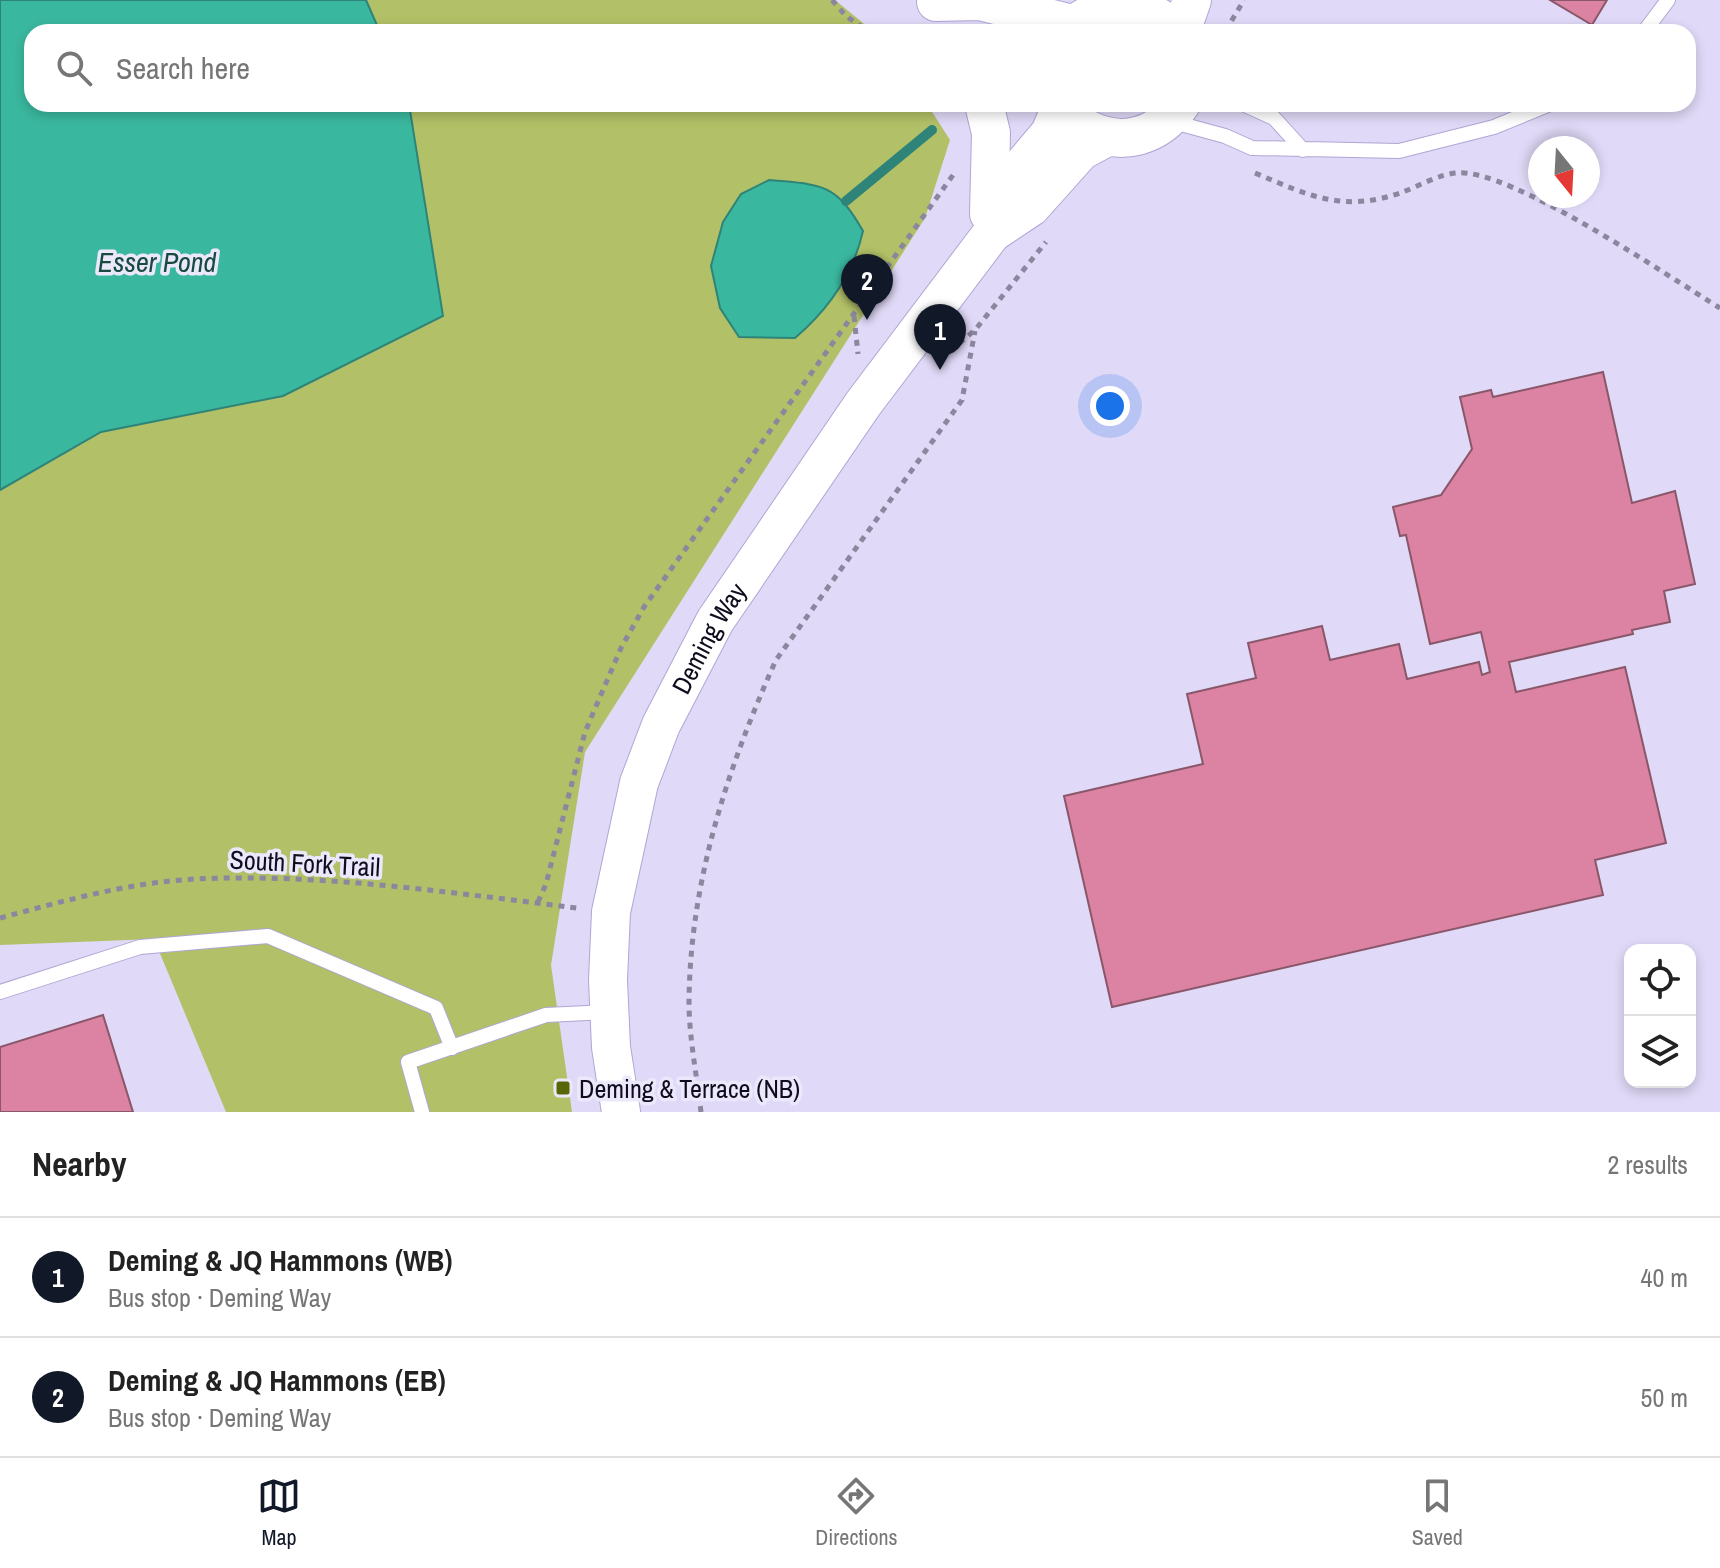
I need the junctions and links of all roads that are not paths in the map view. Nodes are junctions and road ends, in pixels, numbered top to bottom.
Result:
1 (1192, 0) edge
2 (1668, 0) edge
3 (1137, 2) edge
4 (937, 11) edge
5 (959, 24) edge
6 (1057, 24) edge
7 (1076, 24) edge
8 (1169, 24) edge
9 (1182, 24) edge
10 (1650, 24) edge
11 (986, 112) edge
12 (1059, 112) edge
13 (1068, 112) edge
14 (1174, 112) edge
15 (1261, 112) edge
16 (1531, 112) edge
17 (1107, 137) junction
18 (1303, 150) junction
19 (992, 233) junction
20 (0, 992) edge
21 (610, 1012) junction
22 (452, 1048) junction
23 (422, 1112) edge
24 (621, 1112) edge

1 - 9 street
2 - 10 lane
3 - 7 street
3 - 8 street
4 - 5 street
4 - 6 street
11 - 19 street
12 - 19 street, Deming Way
13 - 17 street
14 - 17 street
14 - 18 lane
15 - 18 lane
16 - 18 lane
17 - 19 street, Deming Way
19 - 21 street, Deming Way
20 - 22 lane
21 - 22 lane
21 - 24 street, Deming Way
22 - 23 lane

